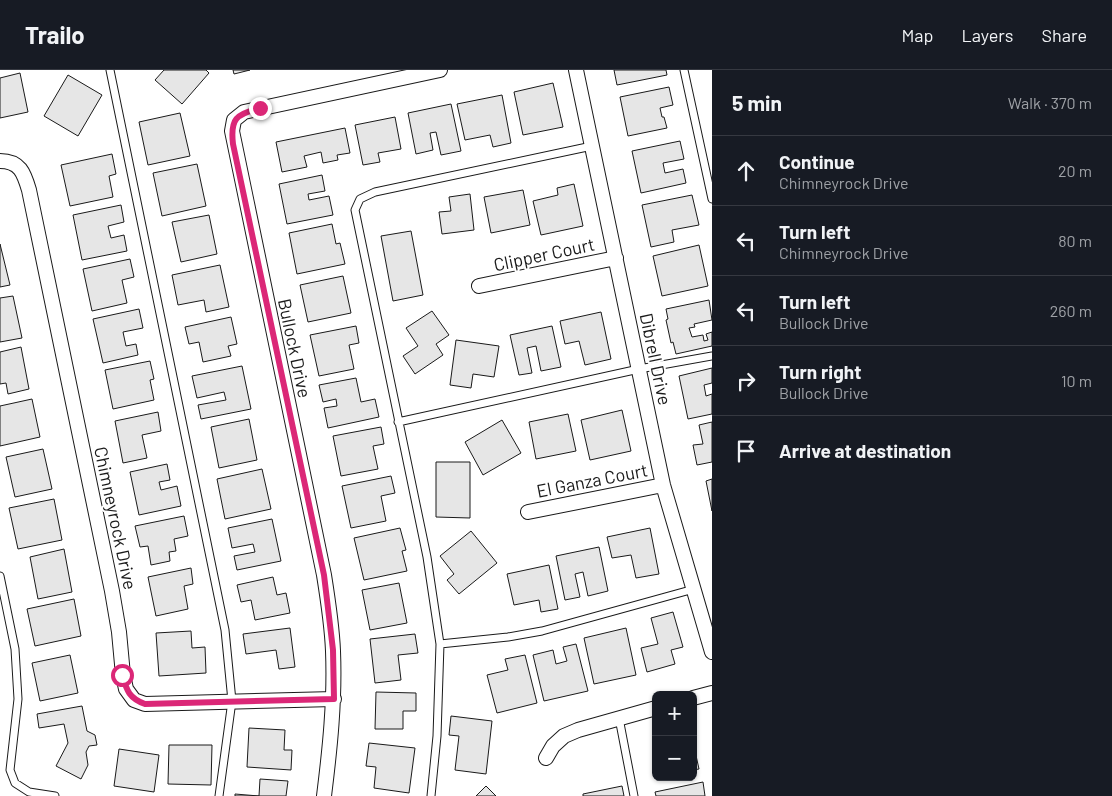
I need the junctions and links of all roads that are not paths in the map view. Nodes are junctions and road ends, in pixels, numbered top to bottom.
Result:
1 (110, 70) edge
2 (440, 70) edge
3 (576, 70) edge
4 (684, 70) edge
5 (592, 146) junction
6 (0, 161) edge
7 (712, 199) edge
8 (616, 258) junction
9 (479, 286) dead end
10 (712, 356) edge
11 (639, 369) junction
12 (398, 422) junction
13 (663, 485) junction
14 (528, 512) dead end
15 (0, 576) edge
16 (694, 589) junction
17 (440, 644) junction
18 (712, 652) edge
19 (712, 693) edge
20 (697, 697) edge
21 (334, 699) junction
22 (232, 701) junction
23 (652, 709) edge
24 (619, 718) junction
25 (546, 758) dead end
26 (55, 796) edge
27 (219, 796) edge
28 (324, 796) edge
29 (431, 796) edge
30 (634, 796) edge

1 - 22 lane
2 - 21 street, Bullock Drive
3 - 5 street, Dibrell Drive
4 - 7 lane
5 - 8 street, Dibrell Drive
5 - 12 lane
6 - 22 street, Chimneyrock Drive
8 - 9 street, Clipper Court
8 - 11 street, Dibrell Drive
10 - 11 lane
11 - 12 lane
11 - 13 street, Dibrell Drive
12 - 17 lane
13 - 14 street, El Ganza Court
13 - 16 street, Dibrell Drive
15 - 26 lane
16 - 17 lane
16 - 18 street, Dibrell Drive
17 - 29 lane
19 - 20 street
21 - 22 street, Chimneyrock Drive
21 - 28 street, Bullock Drive
22 - 27 lane
23 - 24 street
24 - 25 street
24 - 30 lane

